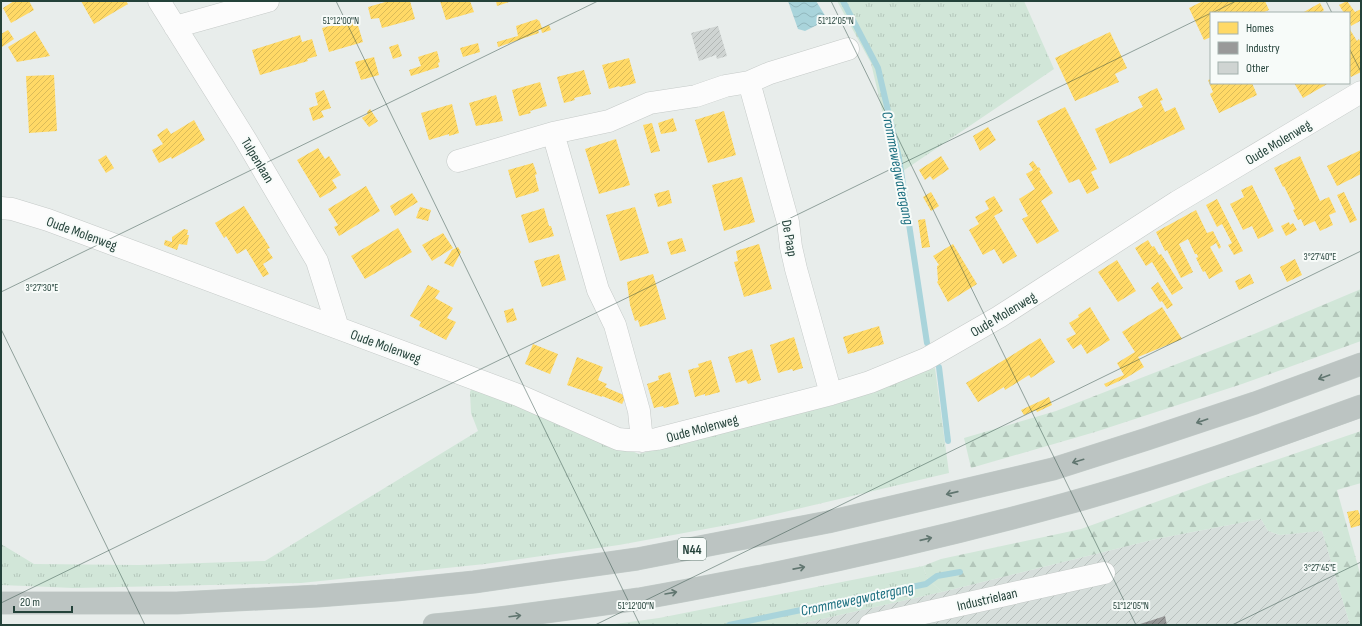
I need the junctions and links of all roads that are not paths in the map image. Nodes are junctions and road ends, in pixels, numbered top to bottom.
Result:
1 (160, 1) edge
2 (268, 1) edge
3 (175, 27) junction
4 (848, 49) dead end
5 (749, 82) junction
6 (1361, 92) edge
7 (554, 133) junction
8 (458, 161) dead end
9 (1, 208) edge
10 (338, 328) junction
11 (1361, 364) edge
12 (831, 394) junction
13 (1361, 406) edge
14 (642, 441) junction
15 (1104, 573) dead end
16 (1, 603) edge
17 (434, 625) edge
18 (870, 625) edge

1 - 3 street, Tulpenlaan
2 - 3 street
3 - 10 street, Tulpenlaan
4 - 5 street
5 - 7 street
5 - 12 street, De Paap
6 - 12 street, Oude Molenweg
7 - 8 street
7 - 14 street
9 - 10 street, Oude Molenweg
10 - 14 street, Oude Molenweg
11 -> 16 highway, N44
12 - 14 street, Oude Molenweg
17 -> 13 highway
15 - 18 street, Industrielaan

